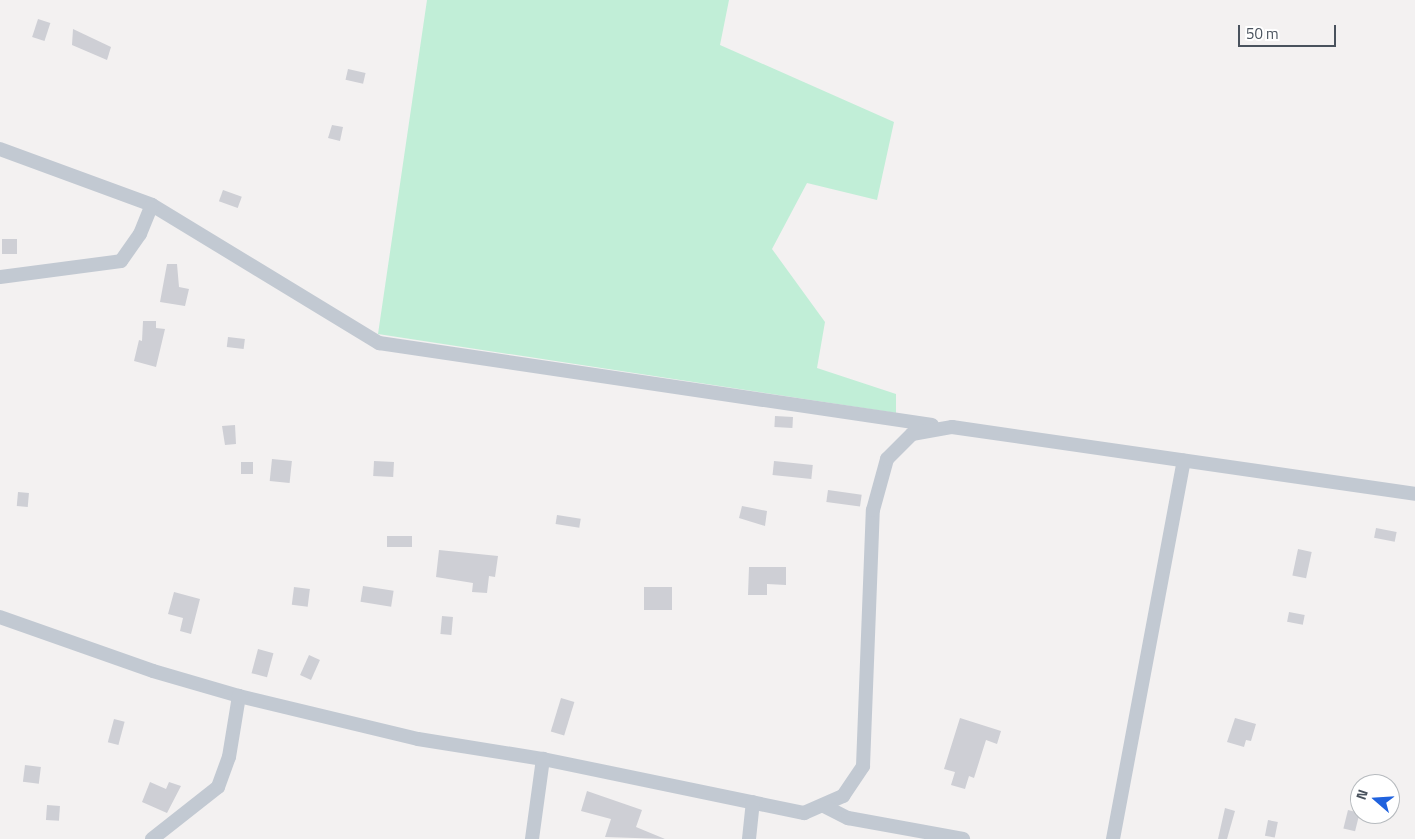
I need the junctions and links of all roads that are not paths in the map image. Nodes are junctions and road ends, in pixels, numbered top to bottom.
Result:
1 (0, 150) edge
2 (152, 205) junction
3 (0, 277) edge
4 (944, 427) junction
5 (1184, 461) junction
6 (1415, 494) edge
7 (0, 617) edge
8 (239, 696) junction
9 (544, 759) junction
10 (753, 802) junction
11 (824, 806) junction
12 (152, 839) edge
13 (532, 839) edge
14 (749, 839) edge
15 (963, 839) edge
16 (1113, 839) edge

1 - 2 street
2 - 3 street
2 - 4 street
4 - 5 street
4 - 11 street
5 - 6 street
5 - 16 street
7 - 8 street
8 - 9 street
8 - 12 street
9 - 10 street
9 - 13 street
10 - 11 street
10 - 14 street
11 - 15 street

